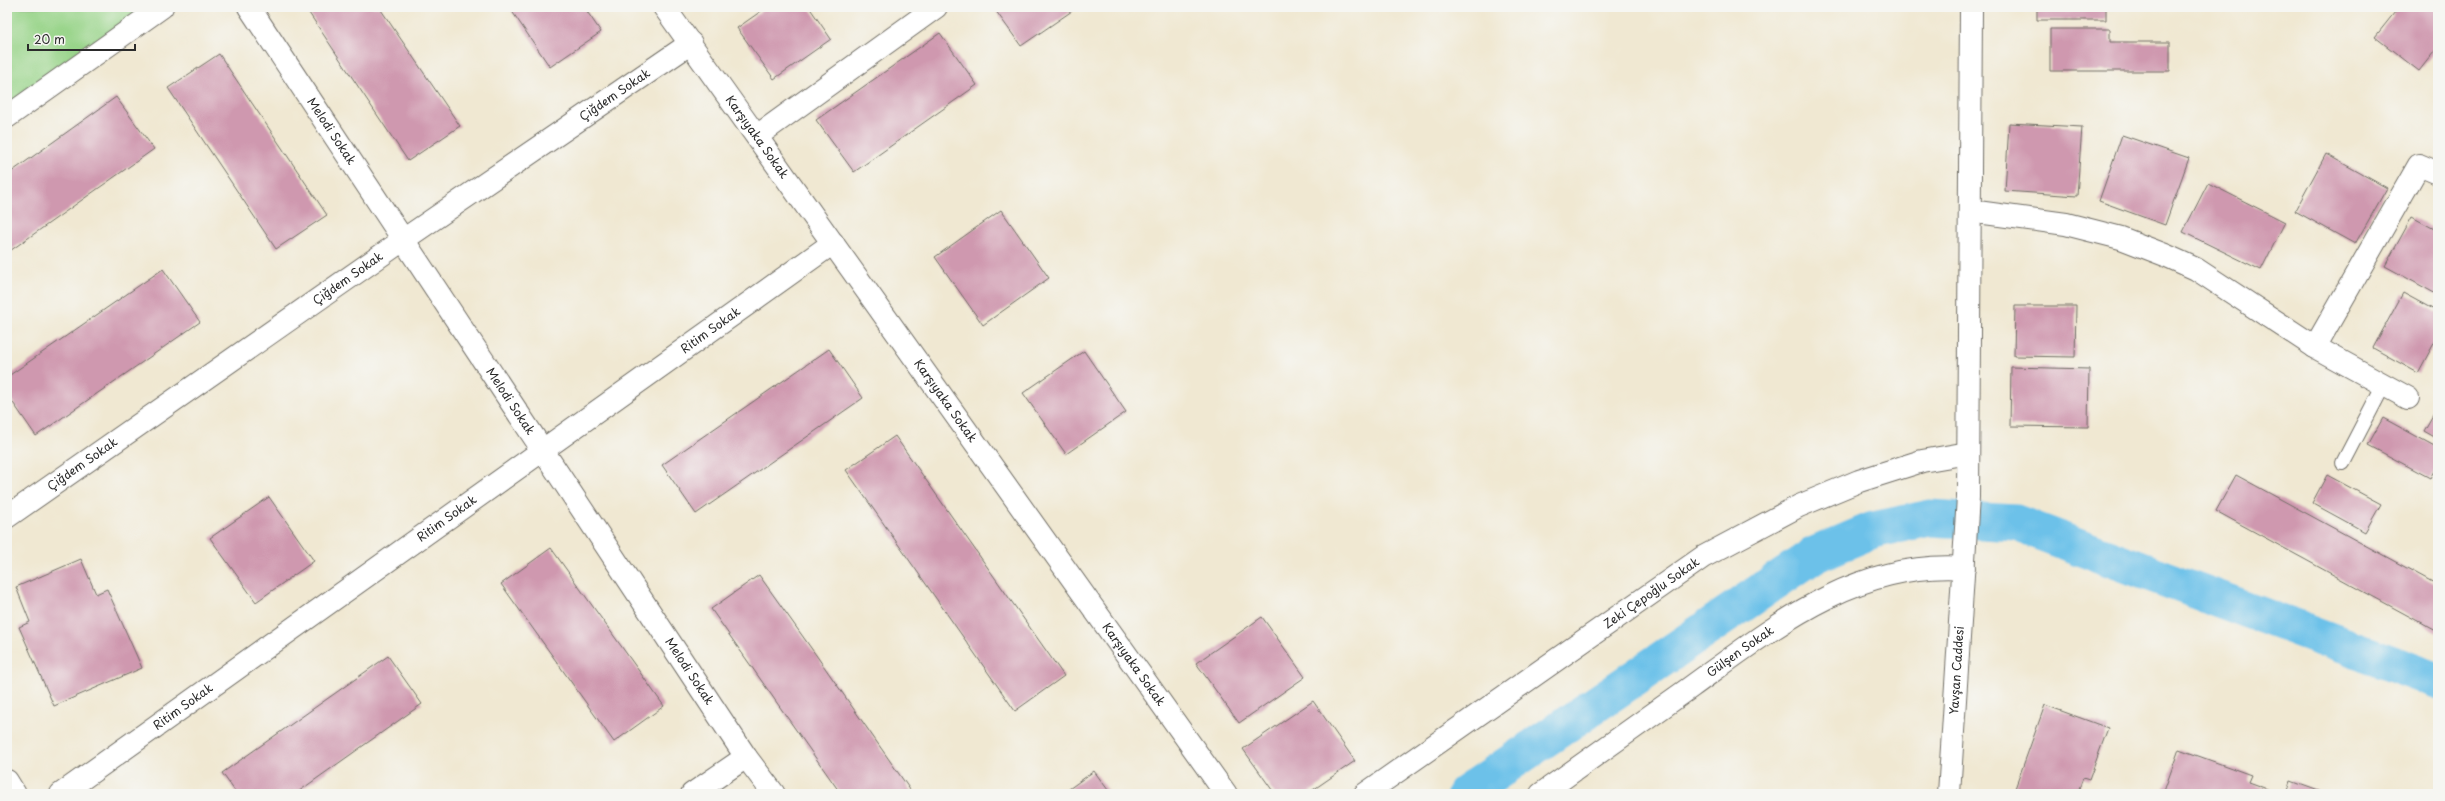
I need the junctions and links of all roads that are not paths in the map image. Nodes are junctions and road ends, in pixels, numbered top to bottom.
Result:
1 (162, 7) edge
2 (249, 7) edge
3 (664, 7) edge
4 (936, 7) edge
5 (1971, 7) edge
6 (691, 43) junction
7 (7, 117) edge
8 (757, 136) junction
9 (2438, 173) edge
10 (1970, 211) junction
11 (403, 240) junction
12 (833, 243) junction
13 (2314, 347) junction
14 (2384, 384) junction
15 (2408, 398) dead end
16 (543, 450) junction
17 (1968, 453) junction
18 (2343, 463) dead end
19 (7, 516) edge
20 (1964, 558) junction
21 (746, 757) junction
22 (7, 781) edge
23 (15, 794) edge
24 (61, 794) edge
25 (692, 794) edge
26 (774, 794) edge
27 (1226, 794) edge
28 (1365, 794) edge
29 (1541, 794) edge
30 (1949, 794) edge

1 - 7 street
2 - 11 street, Melodi Sokak
3 - 6 street, Karşıyaka Sokak
4 - 8 street
5 - 10 street, Yavşan Caddesi
6 - 8 street, Karşıyaka Sokak
6 - 11 street, Çiğdem Sokak
8 - 12 street, Karşıyaka Sokak
9 - 13 street
10 - 13 street
10 - 17 street, Yavşan Caddesi
11 - 16 street, Melodi Sokak
11 - 19 street, Çiğdem Sokak
12 - 16 street, Ritim Sokak
12 - 27 street, Karşıyaka Sokak
13 - 14 street
14 - 15 street
14 - 18 lane
16 - 21 street, Melodi Sokak
16 - 24 street, Ritim Sokak
17 - 20 street, Yavşan Caddesi
17 - 28 street, Zeki Çepoğlu Sokak
20 - 29 street, Gülşen Sokak
20 - 30 street, Yavşan Caddesi
21 - 25 street
21 - 26 street, Melodi Sokak
22 - 23 street

